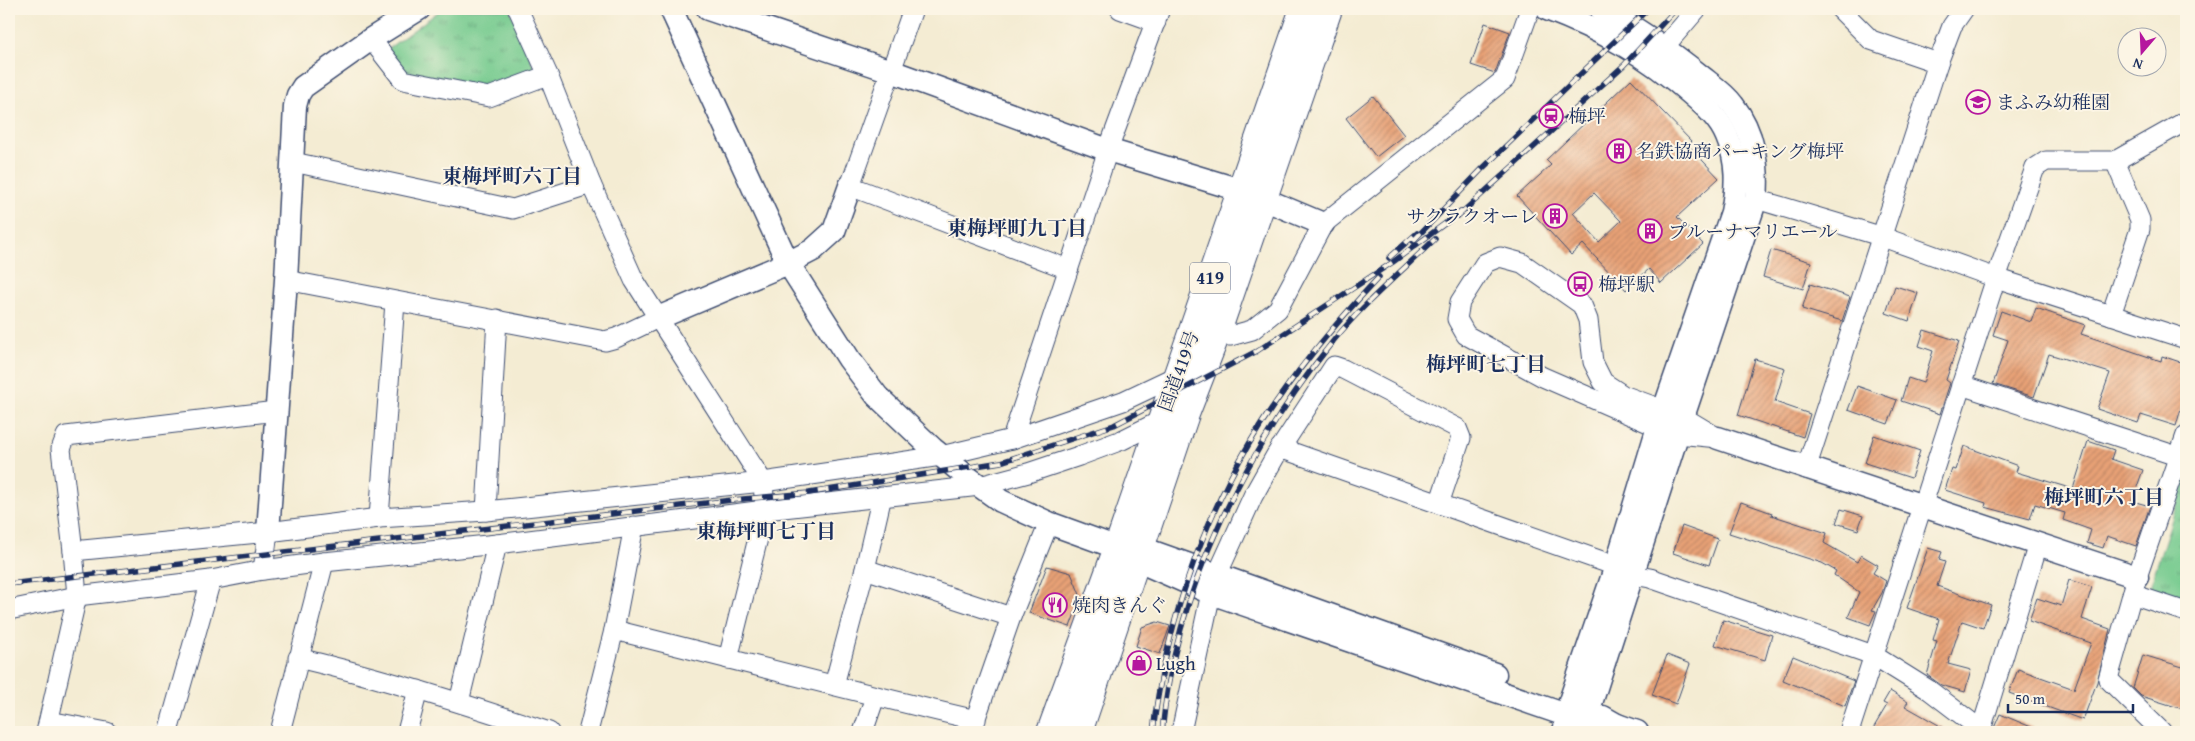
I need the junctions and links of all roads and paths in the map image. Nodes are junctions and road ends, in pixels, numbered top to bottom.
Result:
1 (419, 9) edge
2 (518, 9) edge
3 (671, 9) edge
4 (708, 9) edge
5 (913, 9) edge
6 (1120, 9) edge
7 (1304, 9) edge
8 (1328, 9) edge
9 (1530, 9) edge
10 (1547, 9) edge
11 (1697, 9) edge
12 (1840, 9) edge
13 (1964, 9) edge
14 (1613, 11) edge
15 (1158, 15) edge
16 (372, 38) junction
17 (1665, 46) junction
18 (1938, 62) junction
19 (891, 71) junction
20 (548, 75) junction
21 (2186, 121) edge
22 (1108, 150) junction
23 (2115, 161) junction
24 (293, 162) junction
25 (592, 184) junction
26 (850, 186) junction
27 (1251, 194) junction
28 (1756, 199) junction
29 (1324, 224) junction
30 (1880, 236) junction
31 (788, 263) junction
32 (1068, 269) junction
33 (1996, 278) junction
34 (286, 280) junction
35 (395, 302) junction
36 (2111, 315) junction
37 (658, 318) junction
38 (498, 319) junction
39 (1216, 334) junction
40 (2186, 339) edge
41 (1178, 374) junction
42 (1961, 384) junction
43 (276, 411) junction
44 (1160, 421) junction
45 (1671, 422) junction
46 (2186, 435) edge
47 (1718, 438) joint
48 (1012, 439) junction
49 (1280, 448) junction
50 (941, 456) junction
51 (2183, 458) edge
52 (1806, 469) junction
53 (763, 482) junction
54 (980, 486) junction
55 (882, 496) junction
56 (1439, 504) junction
57 (1923, 507) junction
58 (765, 510) junction
59 (486, 511) junction
60 (379, 518) junction
61 (1049, 523) junction
62 (634, 526) junction
63 (268, 532) junction
64 (497, 544) junction
65 (2038, 544) junction
66 (74, 551) junction
67 (1131, 552) junction
68 (324, 562) junction
69 (865, 569) junction
70 (263, 570) junction
71 (1624, 570) junction
72 (211, 580) junction
73 (1214, 583) junction
74 (2135, 586) junction
75 (77, 596) junction
76 (9, 610) edge
77 (2186, 612) edge
78 (1011, 617) junction
79 (614, 630) junction
80 (1873, 655) junction
81 (298, 658) junction
82 (728, 659) junction
83 (834, 684) junction
84 (418, 690) junction
85 (875, 697) junction
86 (459, 702) junction
87 (1575, 719) edge
88 (973, 726) edge
89 (47, 727) edge
90 (1183, 731) edge
91 (1983, 731) edge
92 (106, 732) edge
93 (168, 732) edge
94 (280, 732) edge
95 (407, 732) edge
96 (549, 732) edge
97 (588, 732) edge
98 (863, 732) edge
99 (1051, 732) edge
100 (1078, 732) edge
101 (1638, 732) edge
102 (1849, 732) edge
103 (2162, 732) edge

1 - 16 street
2 - 20 street
3 - 31 street
4 - 19 street
5 - 19 street
6 - 15 street
7 - 27 highway, 国道419号 / 419
8 - 27 highway, 国道419号 / 419
9 - 29 street
10 - 45 street
11 - 17 street
12 - 18 street
13 - 18 street
14 - 17 street
15 - 22 street
16 - 20 street
16 - 24 street
17 - 28 street
18 - 30 street
19 - 22 street
19 - 26 street
20 - 25 street
21 - 23 street
22 - 27 street
22 - 32 street
23 - 33 street
23 - 36 street
24 - 25 street
24 - 34 street
25 - 37 street
26 - 31 street
26 - 32 street
27 - 29 street
27 - 39 highway, 国道419号 / 419
27 - 41 highway, 国道419号 / 419
28 - 30 street
28 - 45 street
29 - 39 street
30 - 33 street
30 - 52 street
31 - 37 street
31 - 50 street
32 - 48 street
33 - 36 street
33 - 42 street
34 - 35 street
34 - 43 street
35 - 38 street
35 - 60 street
36 - 40 street
37 - 38 street
37 - 53 street
38 - 59 street
39 - 67 highway, 国道419号 / 419
41 - 44 highway, 国道419号 / 419
41 - 48 street
42 - 51 street
42 - 57 street
43 - 63 street
43 - 66 street
44 - 54 street
44 - 67 highway, 国道419号 / 419
45 - 45 street
45 - 47 street
45 - 71 street
46 - 51 street
47 - 52 street
48 - 50 street
49 - 56 street
49 - 56 street
49 - 73 street
50 - 53 street
50 - 54 street
51 - 74 street
52 - 57 street
53 - 58 street
53 - 59 street
54 - 55 street
54 - 61 street
55 - 58 street
55 - 69 street
56 - 71 street
57 - 65 street
57 - 80 street
58 - 62 street
58 - 82 street
59 - 60 street
60 - 63 street
61 - 67 street
61 - 78 street
62 - 64 street
62 - 79 street
63 - 66 street
63 - 70 street
64 - 68 street
64 - 86 street
65 - 74 street
65 - 91 street
66 - 75 street
67 - 73 street
67 - 99 highway, 国道419号 / 419
67 - 100 highway, 国道419号 / 419
68 - 70 street
68 - 81 street
69 - 78 street
69 - 83 street
70 - 72 street
71 - 80 street
71 - 87 street
72 - 75 street
72 - 93 street
73 - 87 street
73 - 90 street
74 - 77 street
74 - 103 street
75 - 76 street
75 - 89 street
78 - 88 street
79 - 82 street
79 - 97 street
80 - 91 street
80 - 102 street
81 - 84 street
81 - 94 street
82 - 83 street
83 - 85 street
84 - 86 street
84 - 95 street
85 - 88 street
85 - 98 street
86 - 96 street
87 - 101 street
89 - 92 street

